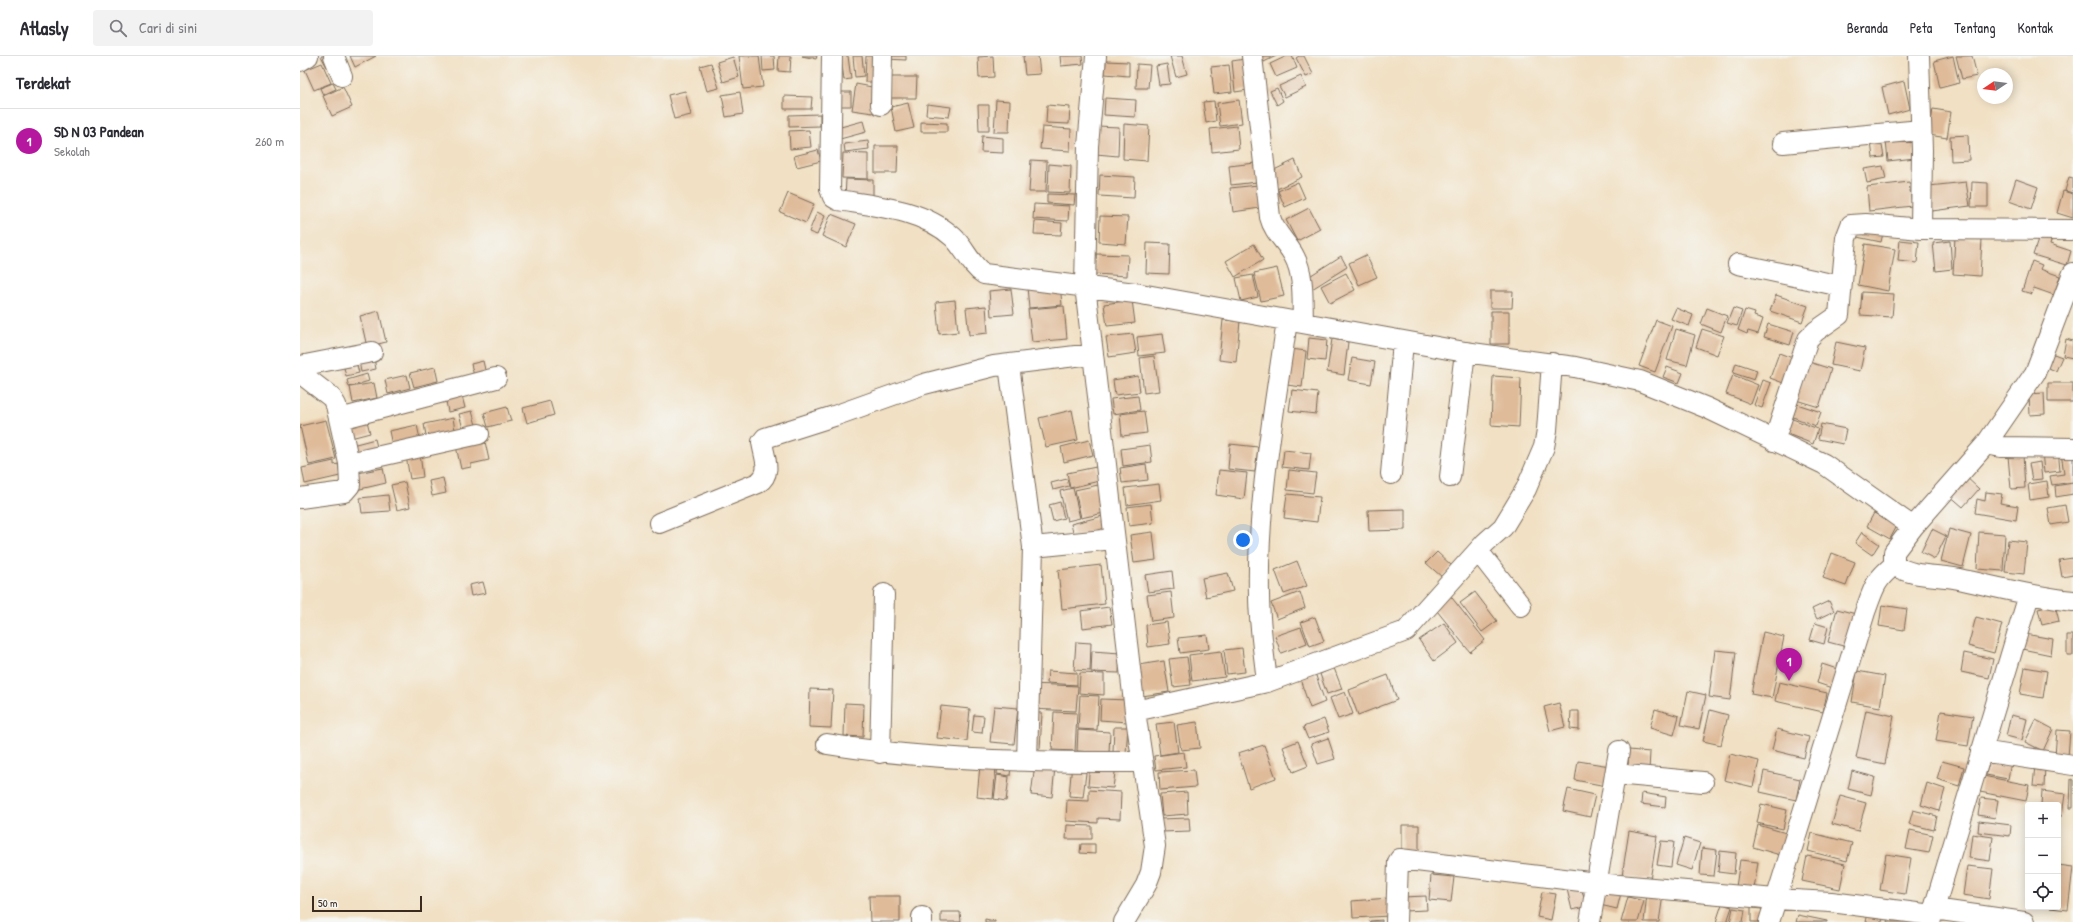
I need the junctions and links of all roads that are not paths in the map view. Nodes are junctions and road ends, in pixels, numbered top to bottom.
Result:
1 (308, 56) edge
2 (334, 56) edge
3 (832, 56) edge
4 (882, 56) edge
5 (1096, 56) edge
6 (1252, 56) edge
7 (1918, 56) edge
8 (300, 61) edge
9 (342, 76) dead end
10 (881, 105) dead end
11 (1921, 130) junction
12 (1783, 143) dead end
13 (1921, 230) junction
14 (2073, 230) edge
15 (1738, 264) dead end
16 (2073, 273) edge
17 (1085, 286) junction
18 (1841, 286) junction
19 (2067, 310) edge
20 (1295, 322) junction
21 (1403, 342) junction
22 (372, 352) dead end
23 (1465, 352) junction
24 (1092, 354) junction
25 (1552, 363) junction
26 (1009, 365) junction
27 (300, 366) edge
28 (300, 372) edge
29 (496, 378) dead end
30 (340, 419) junction
31 (479, 434) dead end
32 (1774, 441) junction
33 (1986, 444) junction
34 (2073, 448) edge
35 (349, 463) junction
36 (1391, 474) dead end
37 (1450, 477) dead end
38 (300, 498) edge
39 (659, 523) dead end
40 (1913, 527) junction
41 (1114, 539) junction
42 (1033, 547) junction
43 (1478, 551) junction
44 (1894, 565) junction
45 (884, 594) dead end
46 (2029, 595) junction
47 (2073, 601) edge
48 (1522, 606) dead end
49 (1267, 682) junction
50 (1135, 711) junction
51 (827, 744) dead end
52 (1619, 751) dead end
53 (1981, 751) junction
54 (880, 753) junction
55 (1027, 761) junction
56 (1141, 762) junction
57 (2073, 765) edge
58 (1615, 774) junction
59 (1703, 782) dead end
60 (1597, 883) junction
61 (1775, 899) junction
62 (1932, 915) edge
63 (1124, 922) edge
64 (1396, 922) edge
65 (1590, 922) edge
66 (1769, 922) edge
67 (2024, 922) edge

1 - 8 street
2 - 9 street
3 - 17 street
4 - 10 street
5 - 17 street
6 - 20 street
7 - 11 street
11 - 12 street
11 - 13 street
13 - 14 street
13 - 18 street
15 - 18 street
16 - 19 street
17 - 20 street
17 - 24 street
18 - 32 street
19 - 33 street
20 - 21 street
20 - 49 street
21 - 23 street
21 - 36 street
22 - 27 street
23 - 25 street
23 - 37 street
24 - 26 street
24 - 41 street
25 - 32 street
25 - 43 street
26 - 39 street
26 - 42 street
28 - 30 street
29 - 30 street
30 - 35 street
31 - 35 street
32 - 40 street
33 - 34 street
33 - 40 street
35 - 38 street
40 - 44 street
41 - 42 street
41 - 50 street
42 - 55 street
43 - 48 street
43 - 49 street
44 - 46 street
44 - 61 street
45 - 54 street
46 - 47 street
46 - 53 street
49 - 50 street
50 - 56 street
51 - 54 street
52 - 58 street
53 - 57 street
53 - 62 street
54 - 55 street
55 - 56 street
56 - 63 street
58 - 59 street
58 - 60 street
60 - 61 street
60 - 64 street
60 - 65 street
61 - 62 street
61 - 66 street
62 - 67 street

